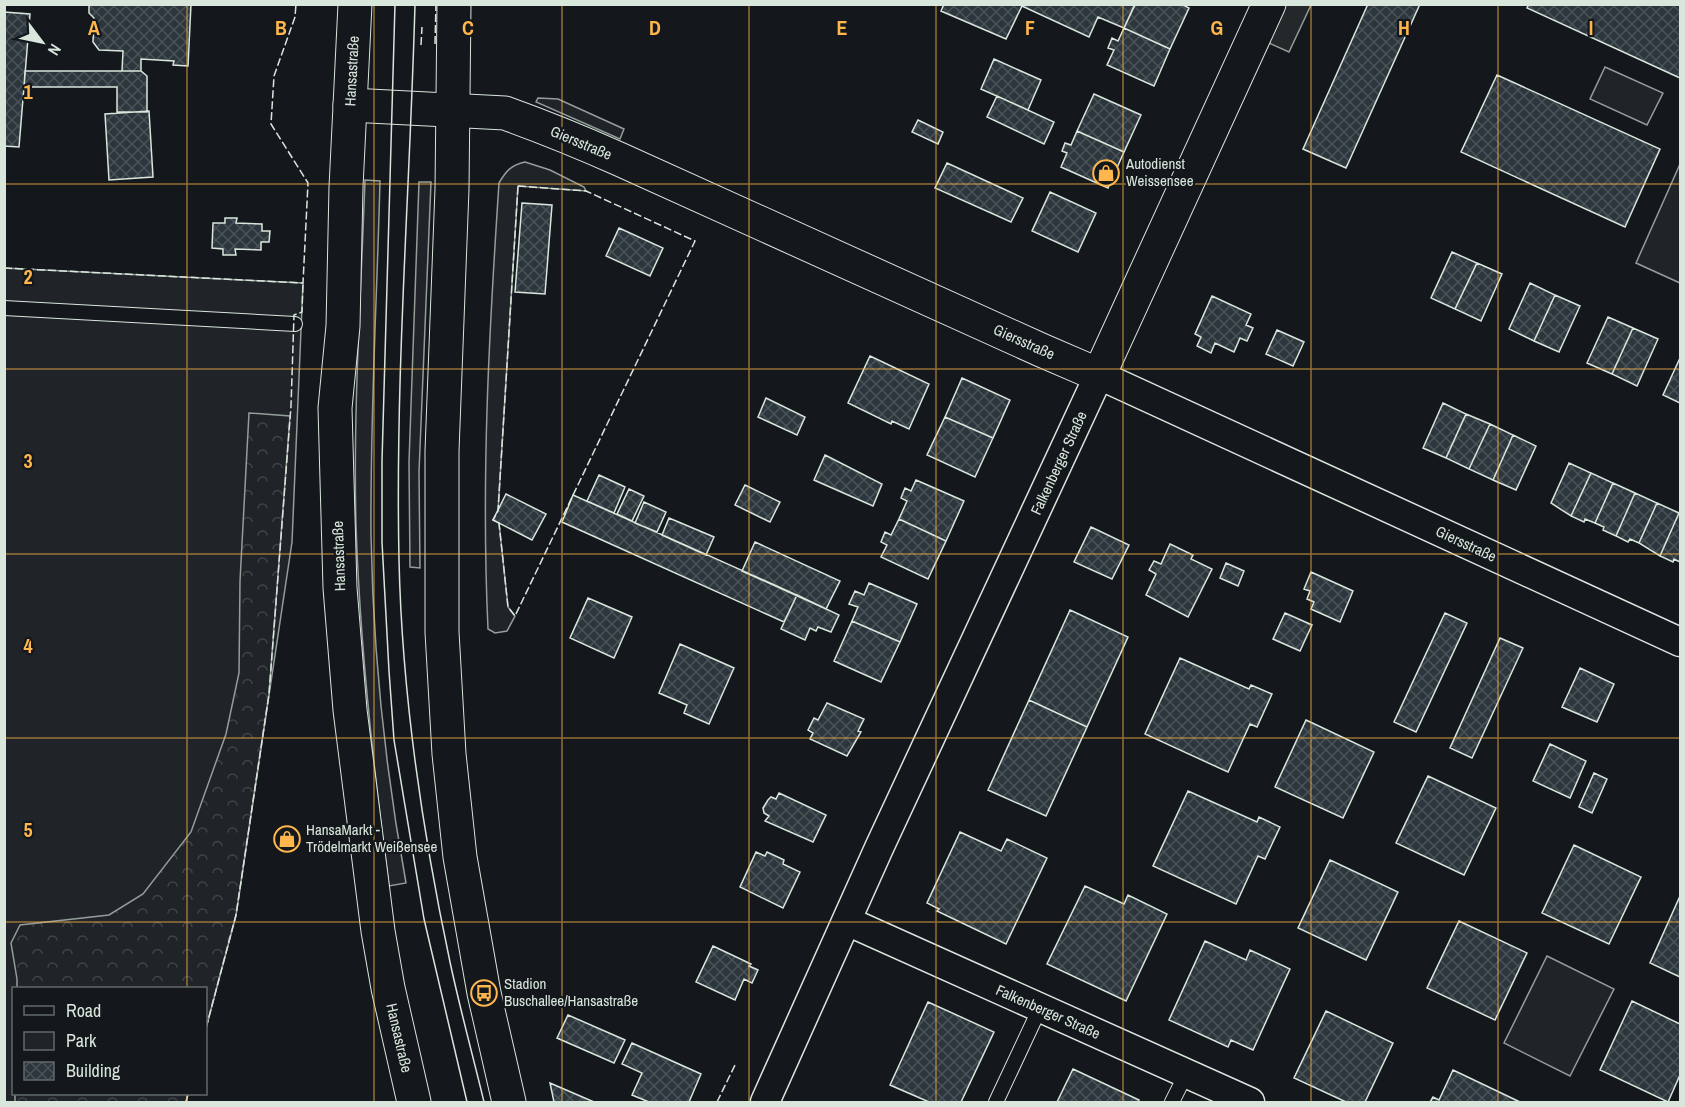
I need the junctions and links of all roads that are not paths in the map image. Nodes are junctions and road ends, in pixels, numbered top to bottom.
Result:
1 (355, 4) edge
2 (454, 4) edge
3 (1269, 4) edge
4 (350, 105) junction
5 (453, 110) junction
6 (4, 308) edge
7 (295, 324) dead end
8 (1099, 375) junction
9 (1680, 642) edge
10 (846, 921) junction
11 (1040, 1008) junction
12 (1186, 1074) junction
13 (414, 1102) edge
14 (509, 1102) edge
15 (765, 1102) edge
16 (996, 1102) edge
17 (1172, 1102) edge
18 (1250, 1102) edge

1 - 4 main road, Hansastraße
2 - 5 main road
3 - 8 main road, Falkenberger Straße
4 - 5 main road, Giersstraße
4 - 13 main road, Hansastraße
5 - 8 main road, Giersstraße
5 - 14 main road
6 - 7 lane
8 - 9 street, Giersstraße
8 - 10 street, Falkenberger Straße
10 - 11 street, Falkenberger Straße
10 - 15 street, Falkenberger Straße
11 - 12 street, Falkenberger Straße
11 - 16 lane
12 - 17 lane
12 - 18 street, Falkenberger Straße

